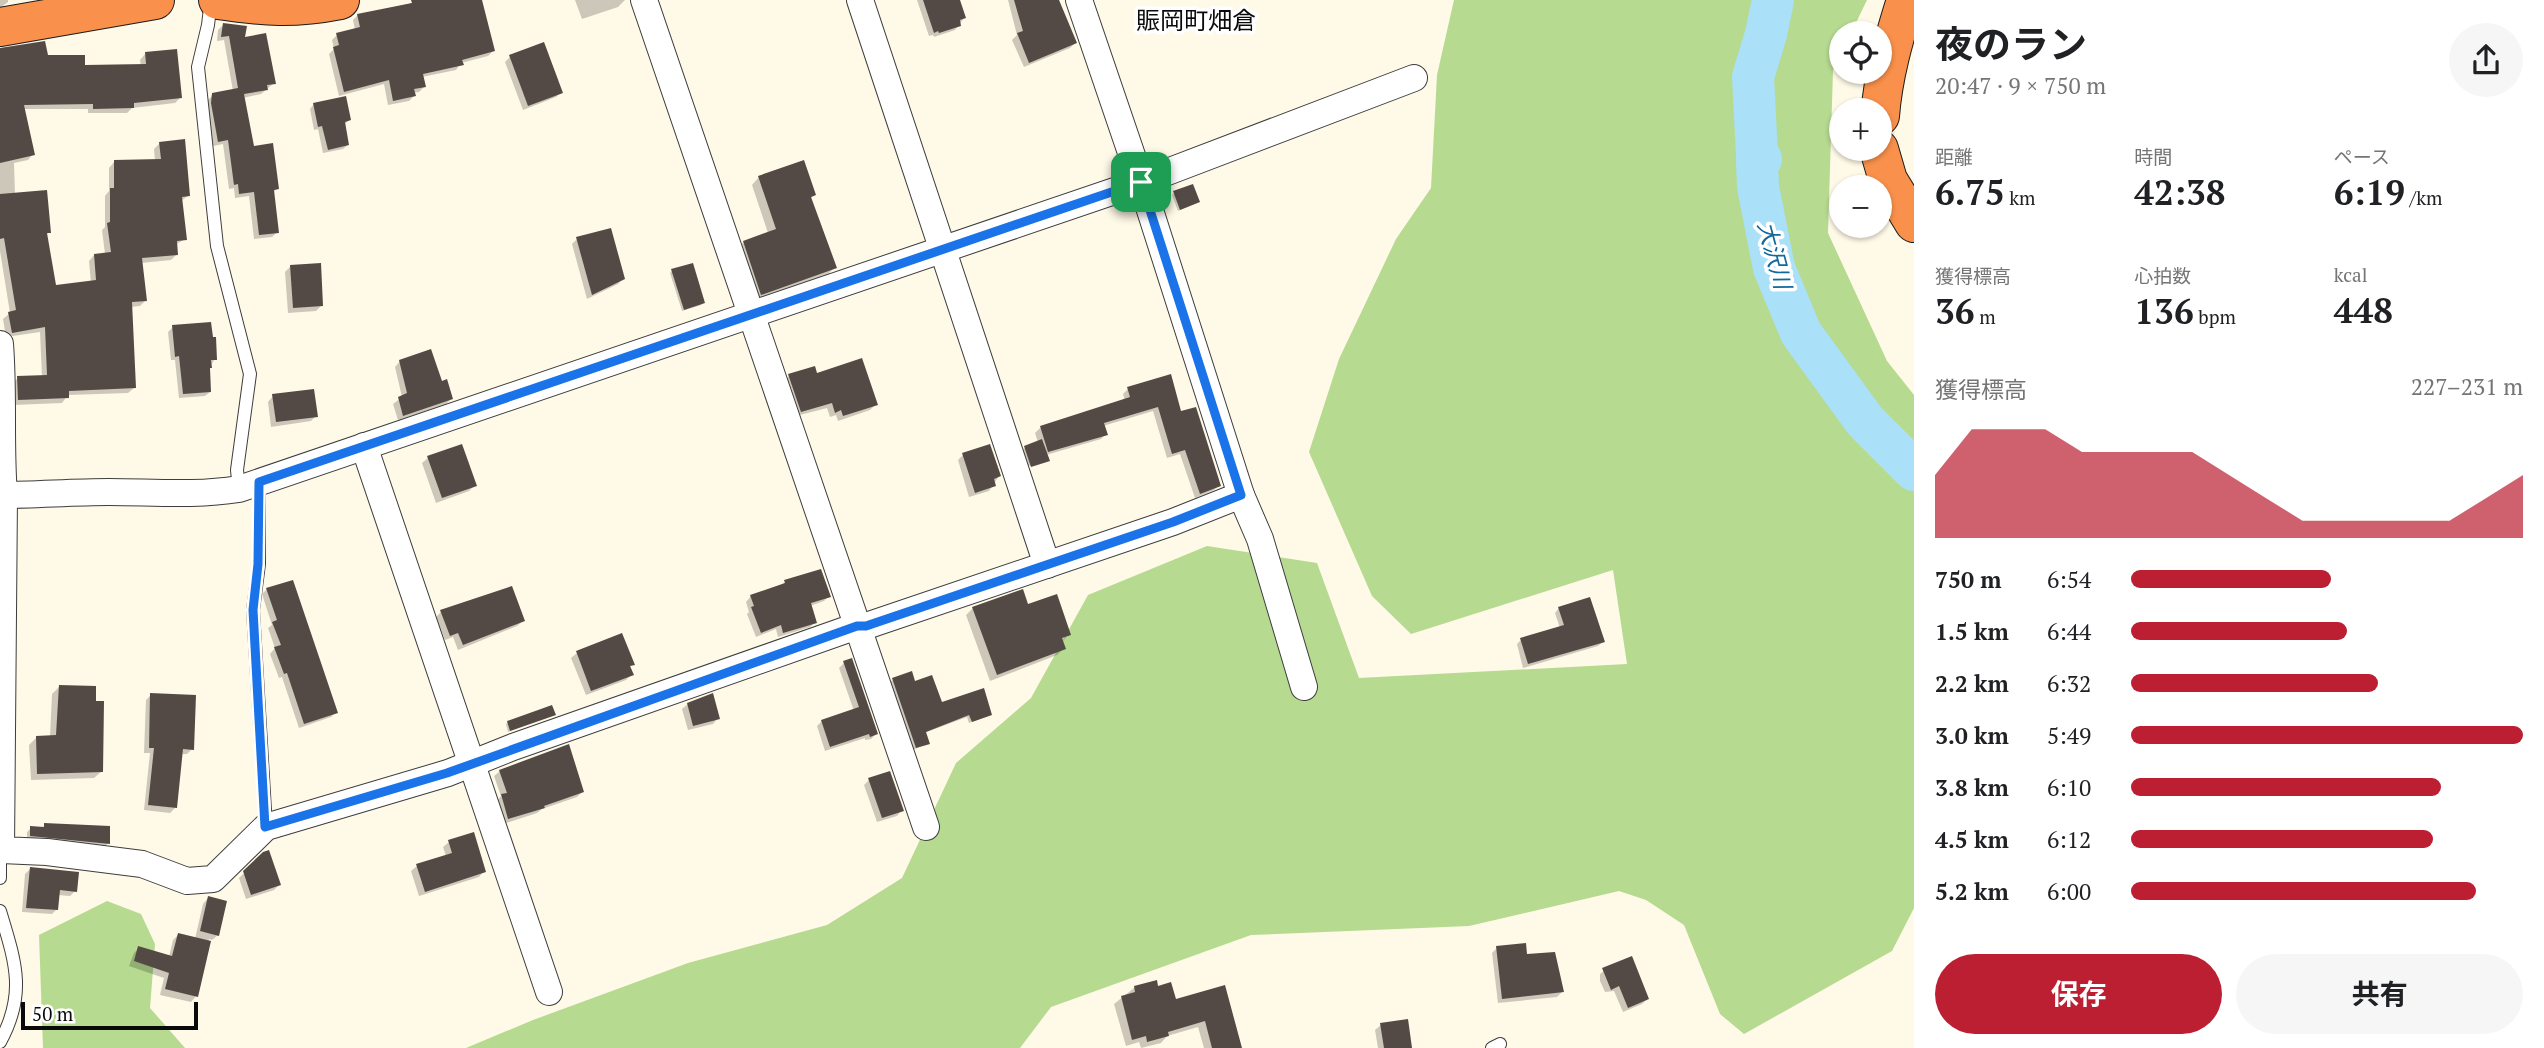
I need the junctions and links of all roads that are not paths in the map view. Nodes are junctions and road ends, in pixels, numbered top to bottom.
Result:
1 (155, 0) edge
2 (211, 0) edge
3 (218, 0) edge
4 (340, 0) edge
5 (644, 0) edge
6 (860, 0) edge
7 (1079, 0) edge
8 (1906, 0) edge
9 (0, 27) edge
10 (1414, 78) dead end
11 (1882, 98) edge
12 (1882, 161) edge
13 (1141, 182) junction
14 (1914, 223) edge
15 (943, 250) junction
16 (752, 314) junction
17 (0, 344) edge
18 (365, 446) junction
19 (249, 486) junction
20 (2, 495) edge
21 (1241, 495) junction
22 (1047, 565) junction
23 (857, 626) junction
24 (1304, 687) dead end
25 (472, 764) junction
26 (265, 827) junction
27 (926, 827) dead end
28 (0, 850) edge
29 (0, 878) edge
30 (0, 911) edge
31 (549, 992) dead end
32 (0, 1042) edge
33 (4, 1048) edge

1 - 9 highway
2 - 19 lane
3 - 4 highway
5 - 16 street
6 - 15 street
7 - 13 street
8 - 11 highway
10 - 13 street
12 - 14 highway
13 - 15 street
13 - 21 street
15 - 16 street
15 - 22 street
16 - 18 street
16 - 23 street
17 - 20 street
18 - 19 street
18 - 25 street
19 - 20 street
19 - 26 lane
20 - 28 street
21 - 22 street
21 - 24 street
22 - 23 street
23 - 25 street
23 - 27 street
25 - 26 street
25 - 31 street
26 - 28 street
28 - 29 lane
30 - 32 lane
32 - 33 lane

